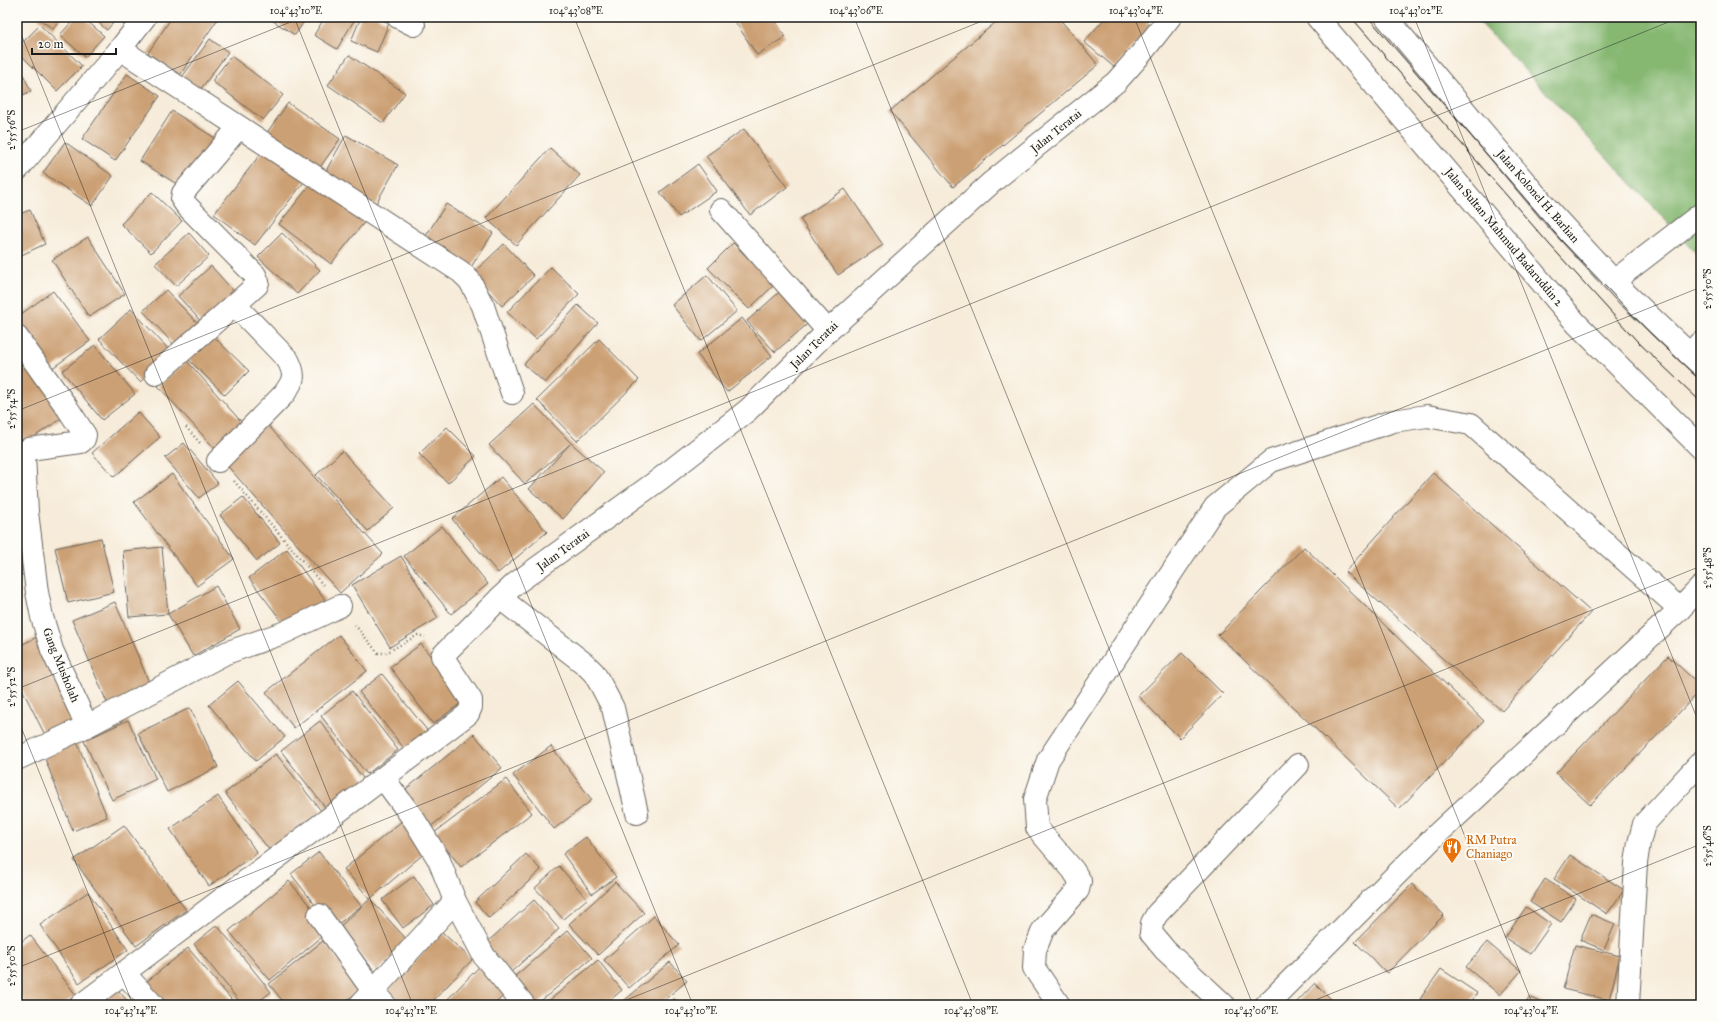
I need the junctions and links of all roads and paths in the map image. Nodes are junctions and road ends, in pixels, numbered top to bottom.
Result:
1 (145, 17) edge
2 (1170, 17) edge
3 (1317, 17) edge
4 (1386, 17) edge
5 (120, 49) junction
6 (240, 127) junction
7 (17, 170) edge
8 (722, 210) dead end
9 (1701, 214) edge
10 (1614, 281) junction
11 (235, 305) junction
12 (828, 331) junction
13 (17, 337) edge
14 (1697, 354) edge
15 (156, 374) dead end
16 (512, 393) dead end
17 (186, 427) dead end
18 (1701, 448) edge
19 (218, 461) junction
20 (1701, 587) edge
21 (500, 598) junction
22 (340, 606) junction
23 (1680, 609) junction
24 (442, 656) junction
25 (86, 726) junction
26 (17, 759) edge
27 (1701, 762) edge
28 (1298, 765) dead end
29 (384, 779) junction
30 (637, 813) dead end
31 (455, 901) junction
32 (319, 915) dead end
33 (124, 973) junction
34 (373, 1000) edge
35 (81, 1005) edge
36 (153, 1005) edge
37 (524, 1005) edge
38 (1059, 1005) edge
39 (1224, 1005) edge
40 (1266, 1005) edge
41 (1628, 1005) edge

1 - 5 main road
2 - 12 main road, Jalan Teratai
3 - 18 main road, Jalan Sultan Mahmud Badaruddin 2
4 - 10 main road, Jalan Kolonel H. Barlian
5 - 6 main road
5 - 7 main road
6 - 11 main road
6 - 16 main road
8 - 12 main road
9 - 10 main road
10 - 14 main road, Jalan Kolonel H. Barlian
11 - 15 main road
11 - 19 main road
12 - 21 main road, Jalan Teratai
13 - 25 main road, Gang Musholah
17 - 19 path
19 - 22 path
20 - 23 main road
21 - 24 main road, Jalan Teratai
21 - 30 main road
22 - 24 path
22 - 25 main road
23 - 38 main road
23 - 40 main road
24 - 29 main road
25 - 26 main road
27 - 41 main road
28 - 39 main road
29 - 31 main road
29 - 33 main road
31 - 34 main road
31 - 37 main road
32 - 34 main road
33 - 35 main road
33 - 36 main road

